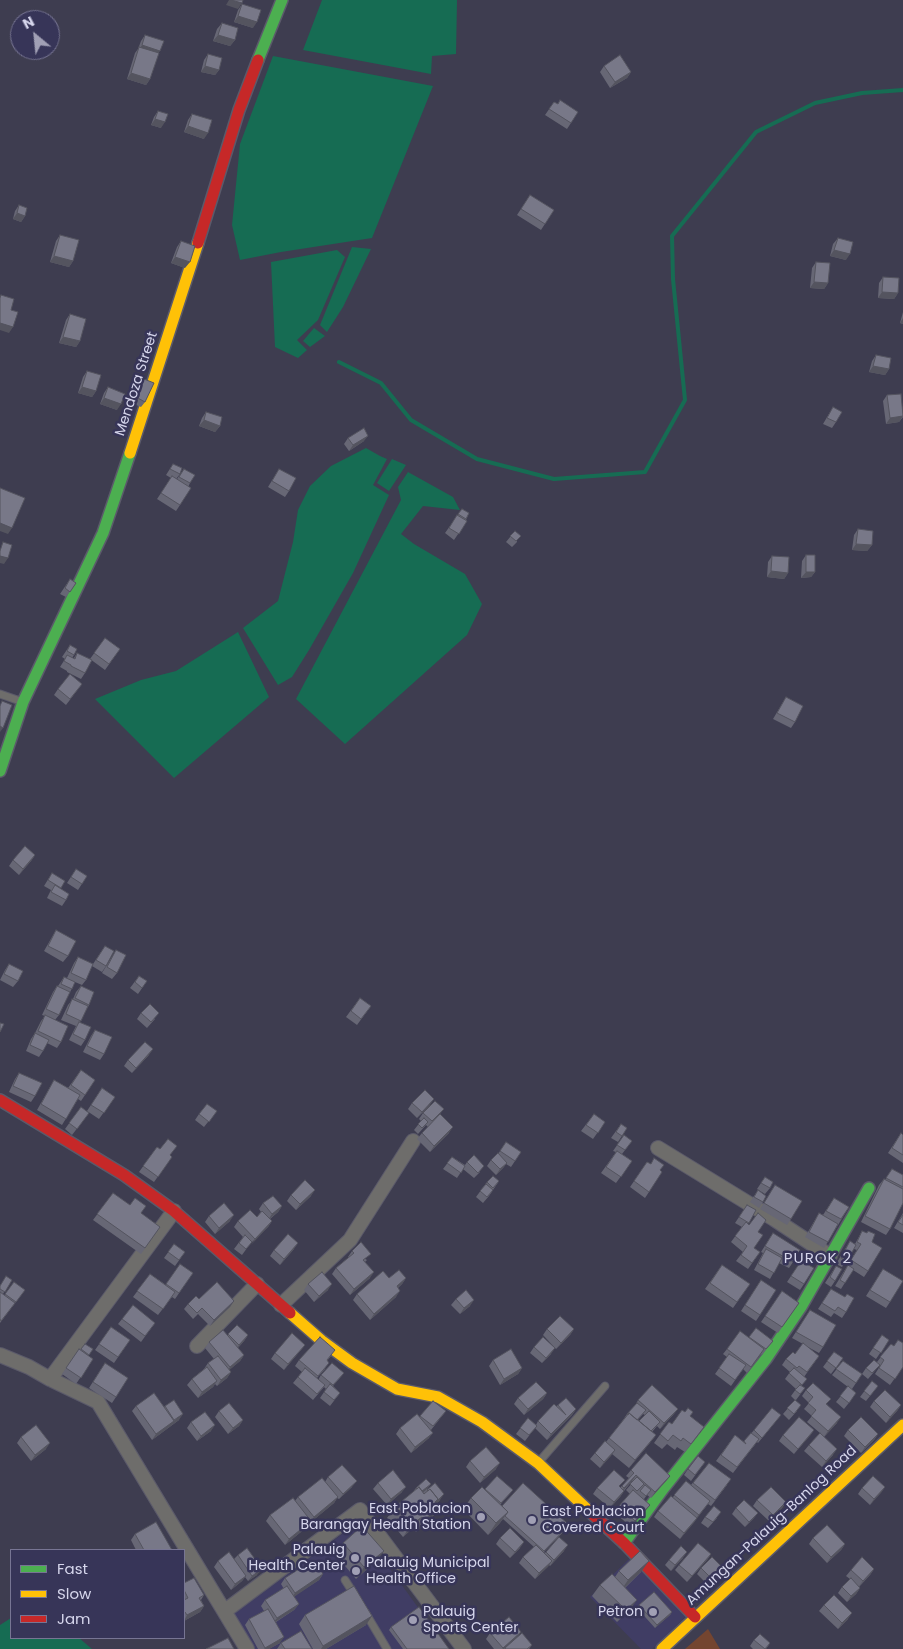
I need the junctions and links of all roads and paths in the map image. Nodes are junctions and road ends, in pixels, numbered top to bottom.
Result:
1 (282, 0) edge
2 (0, 694) edge
3 (23, 702) junction
4 (0, 770) edge
5 (0, 1100) edge
6 (413, 1142) dead end
7 (658, 1148) dead end
8 (869, 1188) dead end
9 (174, 1211) junction
10 (830, 1256) junction
11 (257, 1284) junction
12 (281, 1305) junction
13 (197, 1346) dead end
14 (0, 1355) edge
15 (50, 1379) junction
16 (605, 1386) dead end
17 (903, 1425) edge
18 (538, 1463) junction
19 (624, 1543) junction
20 (345, 1580) dead end
21 (226, 1611) junction
22 (696, 1617) junction
23 (248, 1649) edge
24 (387, 1649) edge
25 (464, 1649) edge
26 (662, 1649) edge

1 - 3 street, Mendoza Street
2 - 3 lane
3 - 4 street, Mendoza Street
5 - 9 street
6 - 12 street
7 - 10 street
8 - 10 street
9 - 11 street
9 - 15 street
10 - 19 street
11 - 12 street
11 - 13 street
12 - 18 street
14 - 15 street
15 - 21 street
16 - 18 lane
17 - 22 street, Amungan-Palauig-Banlog Road
18 - 19 street
19 - 22 street
20 - 24 lane
21 - 23 street
21 - 25 street
22 - 26 street, Amungan-Palauig-Banlog Road

